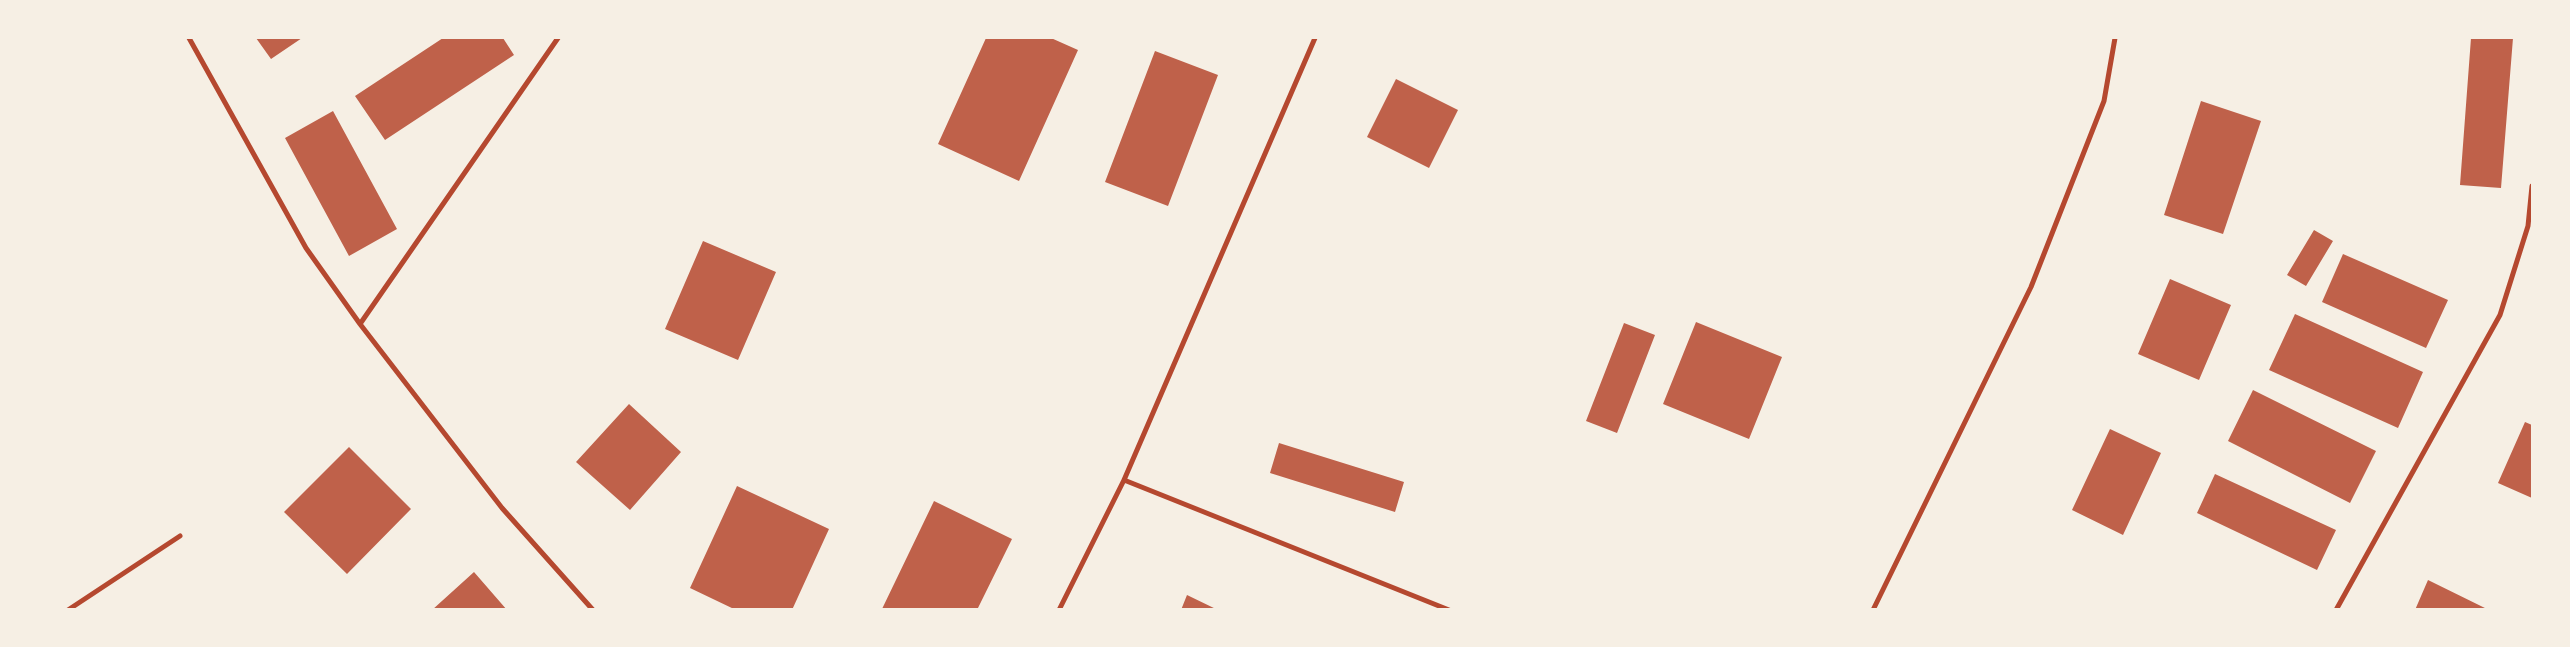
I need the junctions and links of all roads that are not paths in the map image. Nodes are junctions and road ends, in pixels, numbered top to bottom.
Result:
1 (189, 38) edge
2 (558, 38) edge
3 (1315, 38) edge
4 (2115, 38) edge
5 (2532, 186) edge
6 (360, 324) junction
7 (1124, 480) junction
8 (180, 536) dead end
9 (68, 610) edge
10 (593, 610) edge
11 (1059, 610) edge
12 (1448, 610) edge
13 (1873, 610) edge
14 (2336, 610) edge

1 - 6 street
2 - 6 street
3 - 7 street
4 - 13 street
5 - 14 street
6 - 10 street
7 - 11 street
7 - 12 street
8 - 9 street

